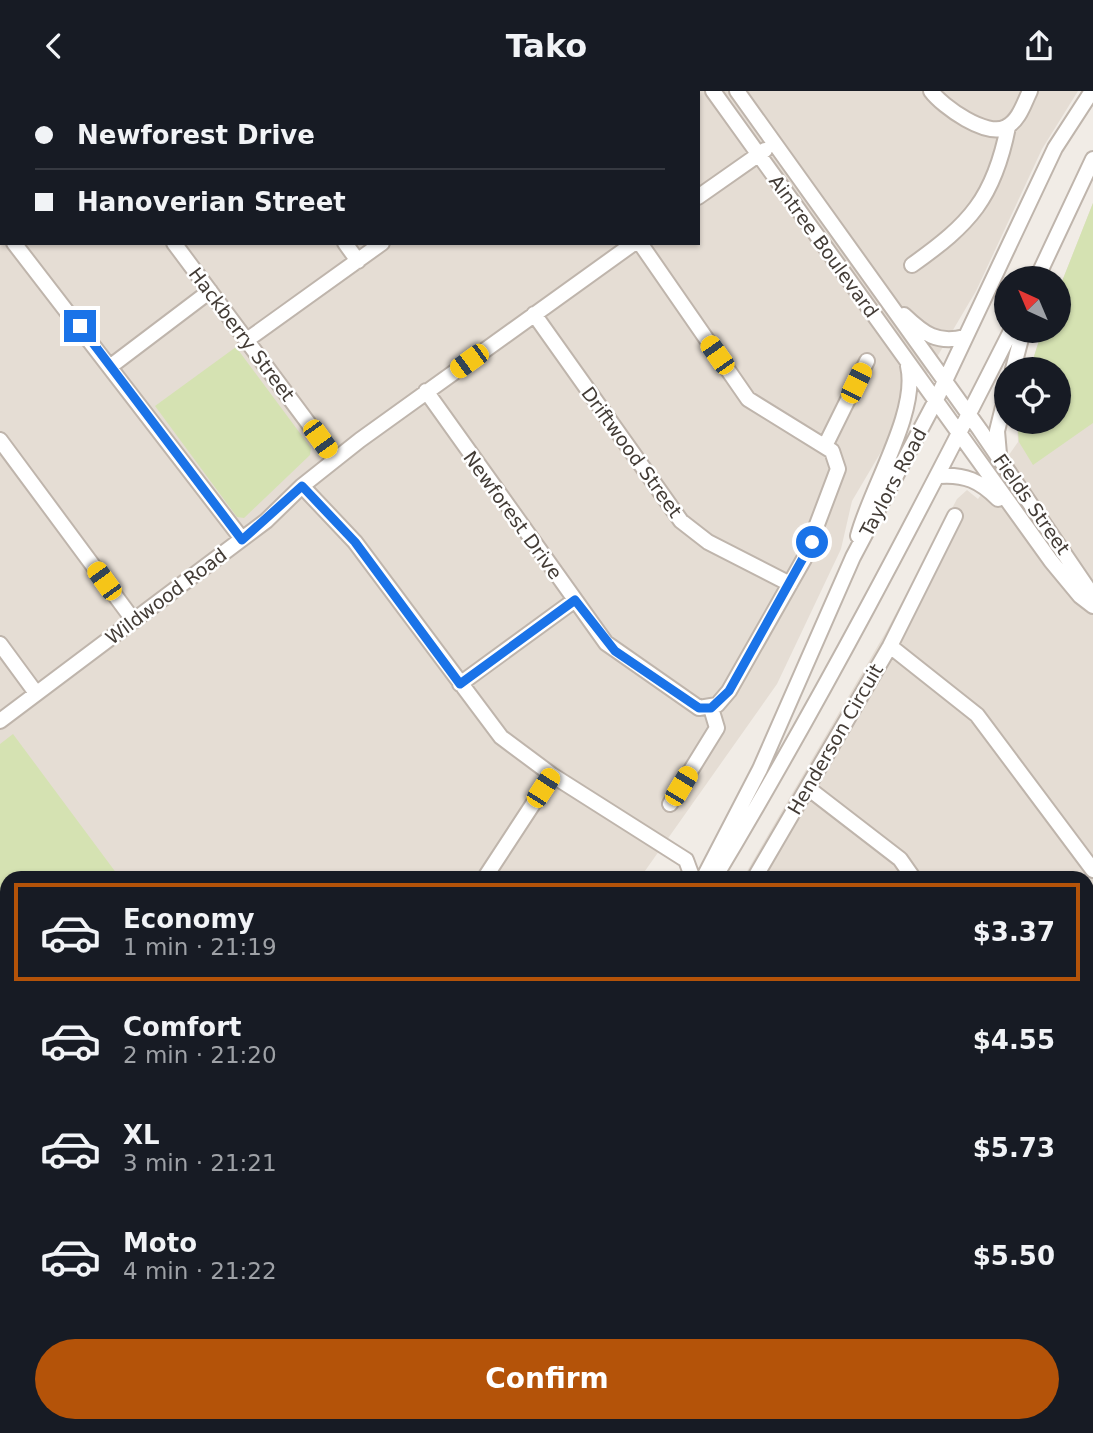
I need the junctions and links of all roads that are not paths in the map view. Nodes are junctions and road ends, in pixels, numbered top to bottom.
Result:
1 (713, 91) edge
2 (737, 91) edge
3 (931, 91) edge
4 (1030, 91) edge
5 (1092, 91) edge
6 (1008, 127) junction
7 (774, 143) junction
8 (759, 154) junction
9 (1093, 159) edge
10 (700, 196) edge
11 (16, 245) edge
12 (176, 245) edge
13 (346, 245) edge
14 (379, 245) edge
15 (631, 245) edge
16 (641, 245) edge
17 (358, 261) junction
18 (912, 265) dead end
19 (1043, 266) edge
20 (877, 286) junction
21 (210, 291) junction
22 (534, 314) junction
23 (965, 337) junction
24 (247, 340) junction
25 (1004, 343) edge
26 (867, 361) dead end
27 (908, 364) junction
28 (110, 366) junction
29 (944, 383) junction
30 (426, 391) junction
31 (935, 402) junction
32 (969, 415) junction
33 (960, 434) junction
34 (997, 434) edge
35 (0, 440) edge
36 (825, 446) junction
37 (335, 459) junction
38 (1000, 459) junction
39 (939, 476) junction
40 (302, 486) junction
41 (955, 516) dead end
42 (1025, 524) junction
43 (242, 540) junction
44 (853, 557) junction
45 (790, 584) junction
46 (1093, 596) edge
47 (575, 600) junction
48 (1093, 605) edge
49 (134, 621) junction
50 (0, 644) edge
51 (890, 646) junction
52 (460, 684) junction
53 (36, 693) junction
54 (711, 708) junction
55 (0, 721) edge
56 (552, 775) junction
57 (808, 788) junction
58 (670, 804) dead end
59 (714, 859) junction
60 (686, 860) junction
61 (1093, 870) edge
62 (489, 871) edge
63 (690, 871) edge
64 (707, 871) edge
65 (720, 871) edge
66 (759, 871) edge
67 (908, 871) edge

1 - 8 street, Aintree Boulevard
2 - 7 street, Aintree Boulevard
3 - 6 street
4 - 6 street
5 - 23 street, Taylors Road
6 - 18 street
7 - 8 street
7 - 20 street, Aintree Boulevard
8 - 10 street
8 - 27 street, Aintree Boulevard
9 - 19 street
11 - 28 street
12 - 21 street, Hackberry Street
13 - 17 street
14 - 17 street
15 - 22 street, Wildwood Road
16 - 36 street
17 - 24 street
20 - 23 street
20 - 29 street, Aintree Boulevard
21 - 24 street, Hackberry Street
21 - 28 street
22 - 30 street, Wildwood Road
22 - 45 street, Driftwood Street
23 - 29 street, Taylors Road
24 - 37 street, Hackberry Street
25 - 32 street, Taylors Road
26 - 36 street
27 - 31 street, Aintree Boulevard
27 - 44 street
28 - 43 street
29 - 31 street, Taylors Road
29 - 32 street, Aintree Boulevard
30 - 37 street, Wildwood Road
30 - 47 street, Newforest Drive
31 - 33 street, Fields Street
31 - 44 street, Taylors Road
32 - 33 street, Taylors Road
32 - 38 street, Fields Street
33 - 39 street, Taylors Road
33 - 42 street, Fields Street
34 - 38 street
35 - 49 street
36 - 45 street
37 - 40 street, Wildwood Road
38 - 46 street, Fields Street
39 - 42 street
39 - 65 street, Taylors Road
40 - 43 street, Wildwood Road
40 - 52 street
41 - 51 street
42 - 48 street, Fields Street
43 - 49 street, Wildwood Road
44 - 59 street, Taylors Road
45 - 54 street
47 - 52 street
47 - 54 street, Newforest Drive
49 - 53 street, Wildwood Road
50 - 53 street
51 - 57 street, Henderson Circuit
51 - 61 street, Henderson Circuit
52 - 56 street
53 - 55 street, Wildwood Road
54 - 58 street
56 - 60 street
56 - 62 street
57 - 66 street, Henderson Circuit
57 - 67 street
59 - 60 street
59 - 64 street, Taylors Road
60 - 63 street

